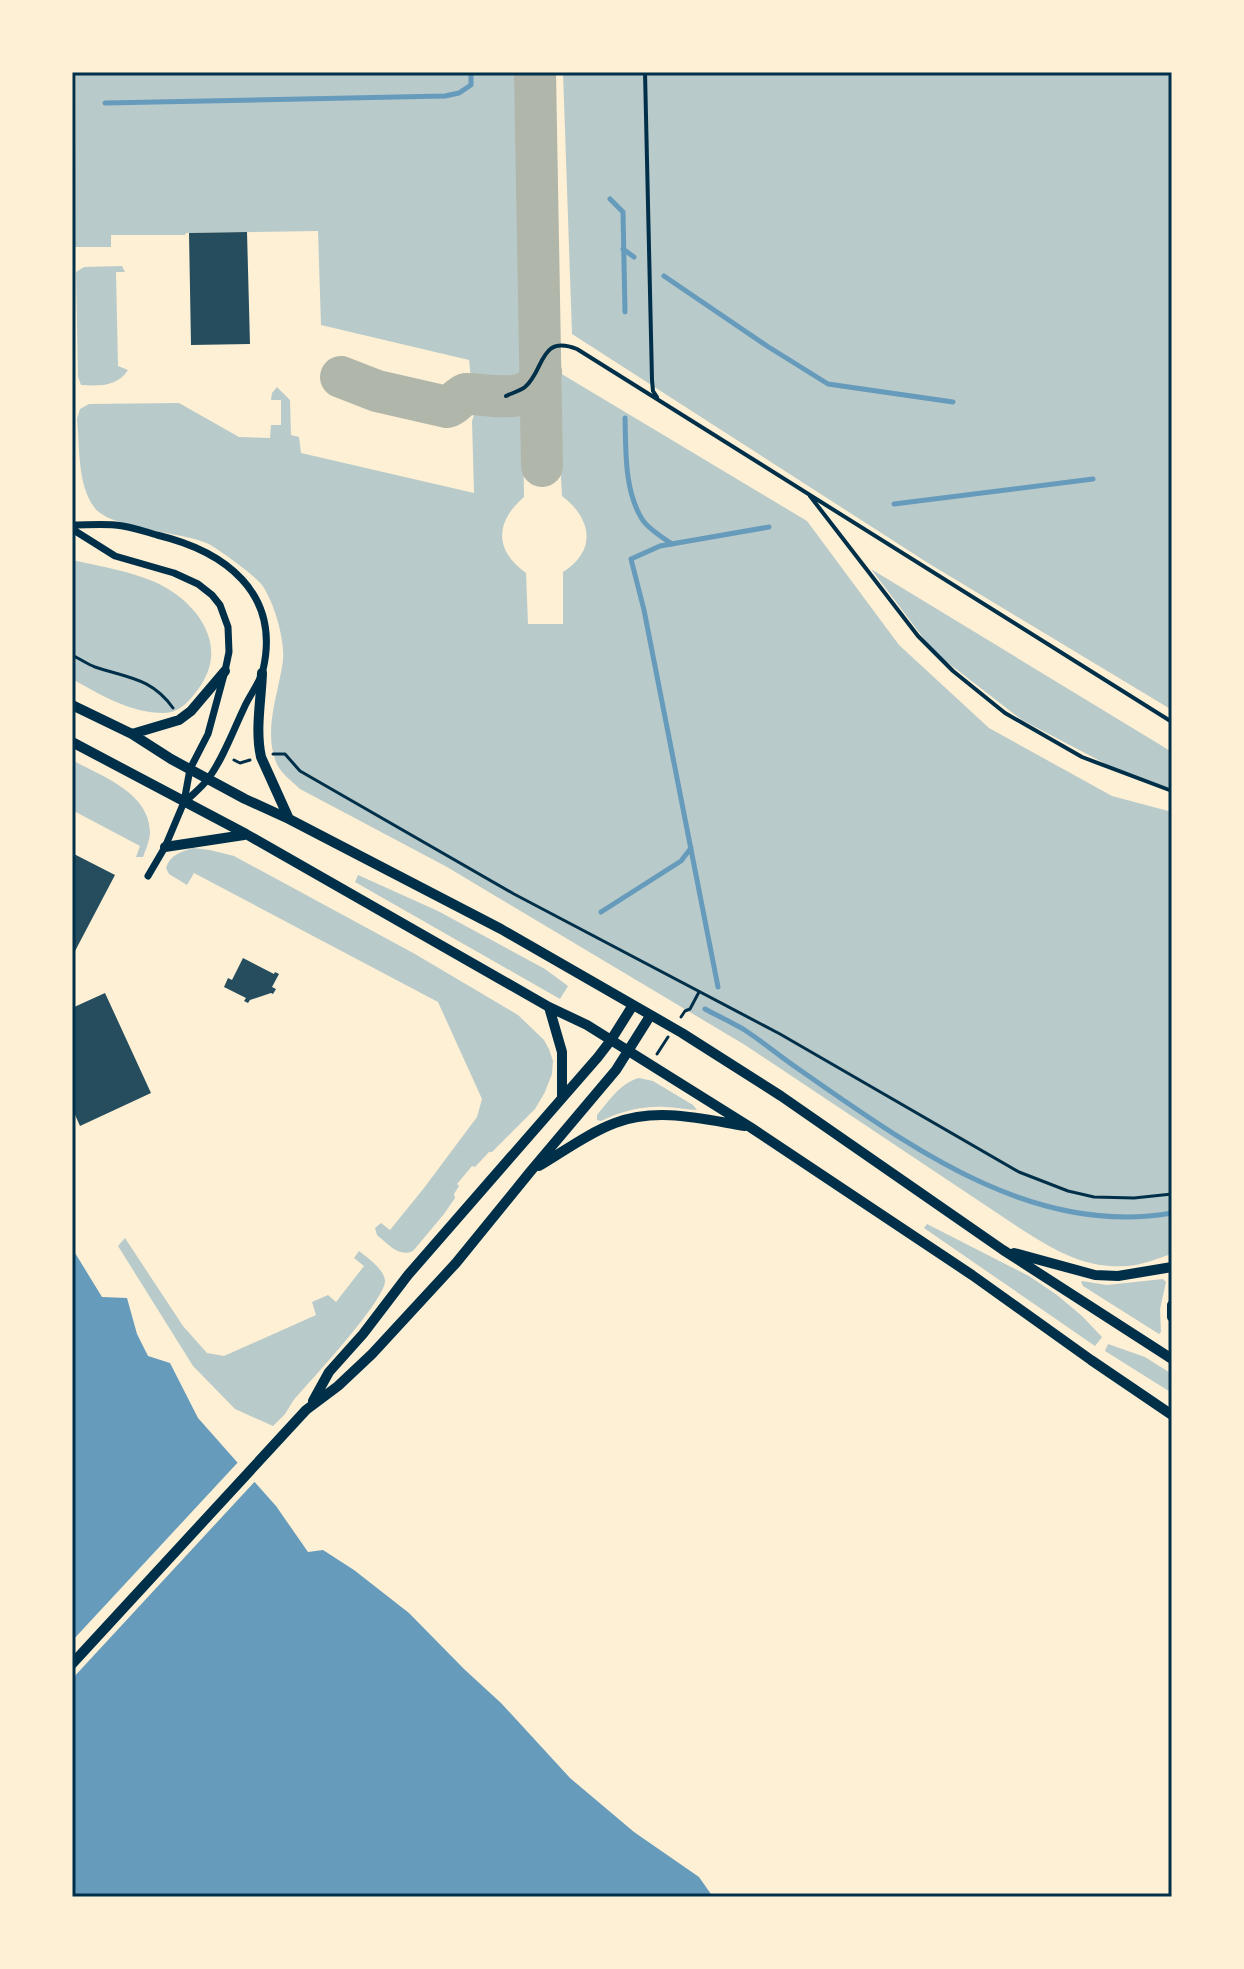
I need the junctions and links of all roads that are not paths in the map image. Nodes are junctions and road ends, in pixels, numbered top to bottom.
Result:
1 (645, 72) edge
2 (506, 396) dead end
3 (668, 406) junction
4 (808, 494) junction
5 (72, 527) edge
6 (225, 671) junction
7 (262, 673) junction
8 (72, 705) edge
9 (1172, 722) edge
10 (132, 734) junction
11 (72, 742) edge
12 (190, 769) junction
13 (208, 779) junction
14 (1172, 791) edge
15 (184, 802) junction
16 (289, 819) junction
17 (246, 834) junction
18 (165, 847) junction
19 (148, 876) dead end
20 (633, 1005) junction
21 (549, 1007) junction
22 (650, 1016) junction
23 (611, 1040) junction
24 (628, 1051) junction
25 (562, 1097) junction
26 (750, 1127) junction
27 (530, 1172) junction
28 (1003, 1250) junction
29 (1172, 1267) edge
30 (1172, 1305) edge
31 (1172, 1317) edge
32 (1172, 1359) edge
33 (310, 1406) junction
34 (1172, 1415) edge
35 (72, 1664) edge

1 - 3 lane
2 - 3 lane
3 - 4 lane
4 - 9 lane
4 - 14 lane
5 - 6 street
5 - 7 street
6 - 10 main road
6 - 12 street
7 - 13 street
7 - 16 main road
8 - 10 main road
10 - 12 main road
11 - 15 main road
12 - 13 main road
12 - 15 street
13 - 15 street
13 - 16 main road
15 - 17 main road
15 - 18 street
16 - 20 main road
17 - 18 main road
17 - 21 main road
18 - 19 street
20 - 22 main road
20 - 23 main road
21 - 23 main road
21 - 25 main road
22 - 24 main road
22 - 28 main road
23 - 24 main road
23 - 25 main road
24 - 26 main road
24 - 27 main road
25 - 33 main road
26 - 27 main road
26 - 34 main road
27 - 33 main road
28 - 29 main road
28 - 32 main road
30 - 31 main road
33 - 35 main road

